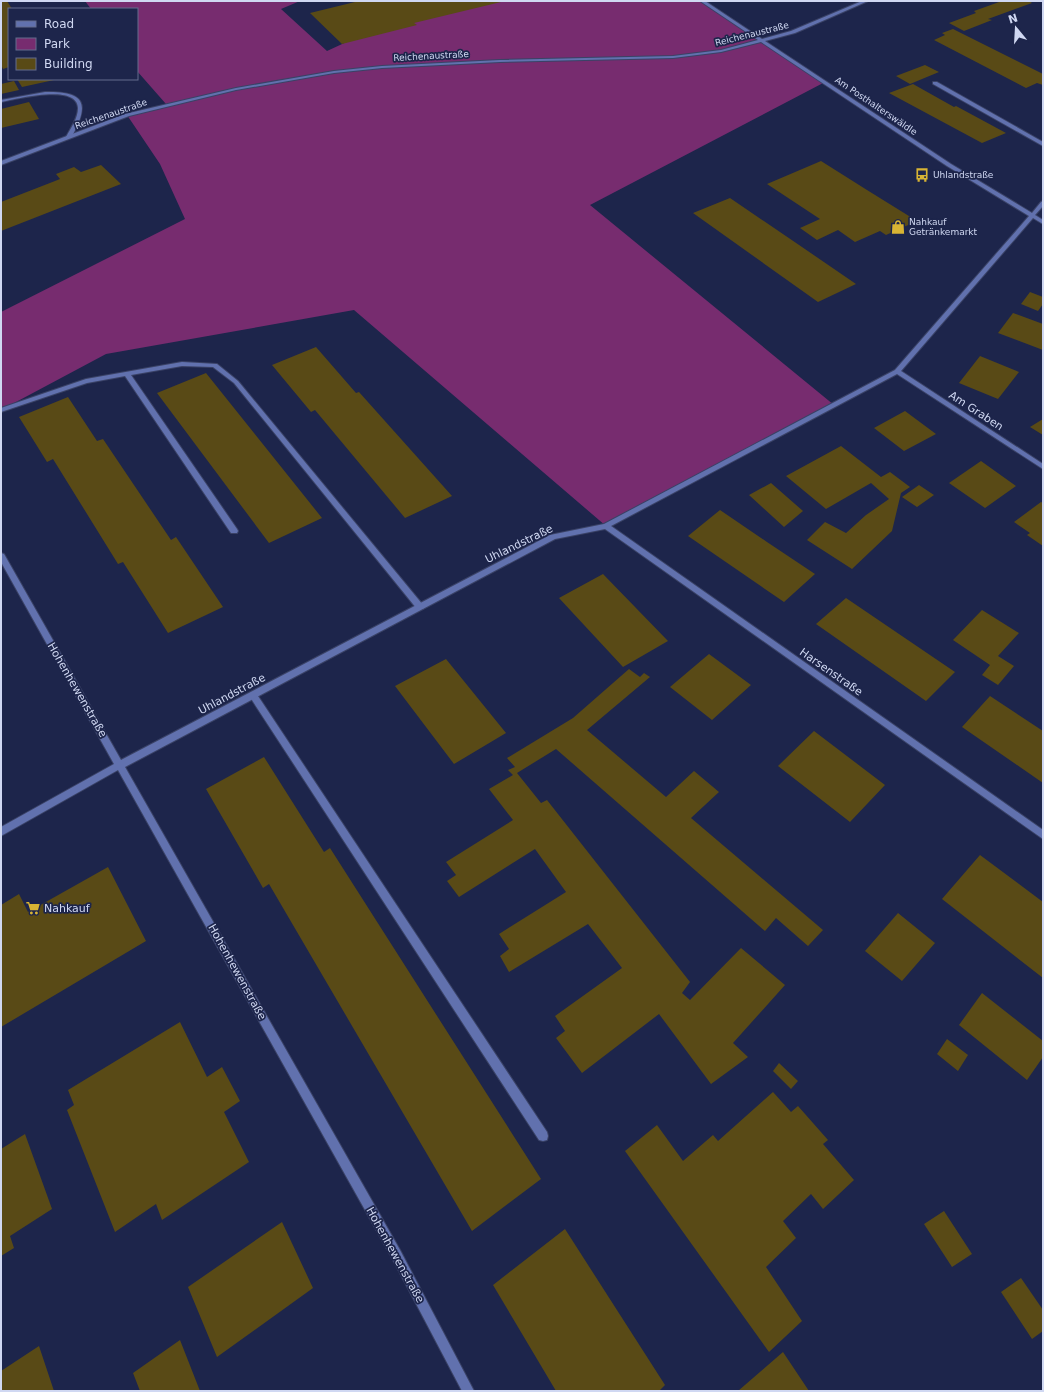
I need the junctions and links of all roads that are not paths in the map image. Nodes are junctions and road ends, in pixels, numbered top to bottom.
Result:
1 (702, 1) edge
2 (866, 1) edge
3 (762, 41) junction
4 (935, 83) dead end
5 (1, 101) edge
6 (69, 137) junction
7 (1043, 144) edge
8 (1, 163) edge
9 (1043, 202) edge
10 (1032, 215) junction
11 (1043, 222) edge
12 (897, 371) junction
13 (127, 374) junction
14 (1, 410) edge
15 (1043, 466) edge
16 (606, 526) junction
17 (234, 531) dead end
18 (1, 556) edge
19 (420, 607) junction
20 (253, 695) junction
21 (120, 765) junction
22 (1, 832) edge
23 (1043, 835) edge
24 (543, 1136) dead end
25 (468, 1391) edge

1 - 3 street, Am Posthalterswäldle
2 - 3 street, Reichenaustraße
3 - 6 street, Reichenaustraße
3 - 10 street, Am Posthalterswäldle
4 - 7 street
5 - 6 street
6 - 8 street, Reichenaustraße
9 - 10 street, Uhlandstraße
10 - 11 street, Am Posthalterswäldle
10 - 12 street, Uhlandstraße
12 - 15 street, Am Graben
12 - 16 street, Uhlandstraße
13 - 14 street
13 - 17 street
13 - 19 street
16 - 19 street, Uhlandstraße
16 - 23 street, Harsenstraße
18 - 21 street, Hohenhewenstraße
19 - 20 street, Uhlandstraße
20 - 21 street, Uhlandstraße
20 - 24 street
21 - 22 street, Uhlandstraße
21 - 25 street, Hohenhewenstraße

